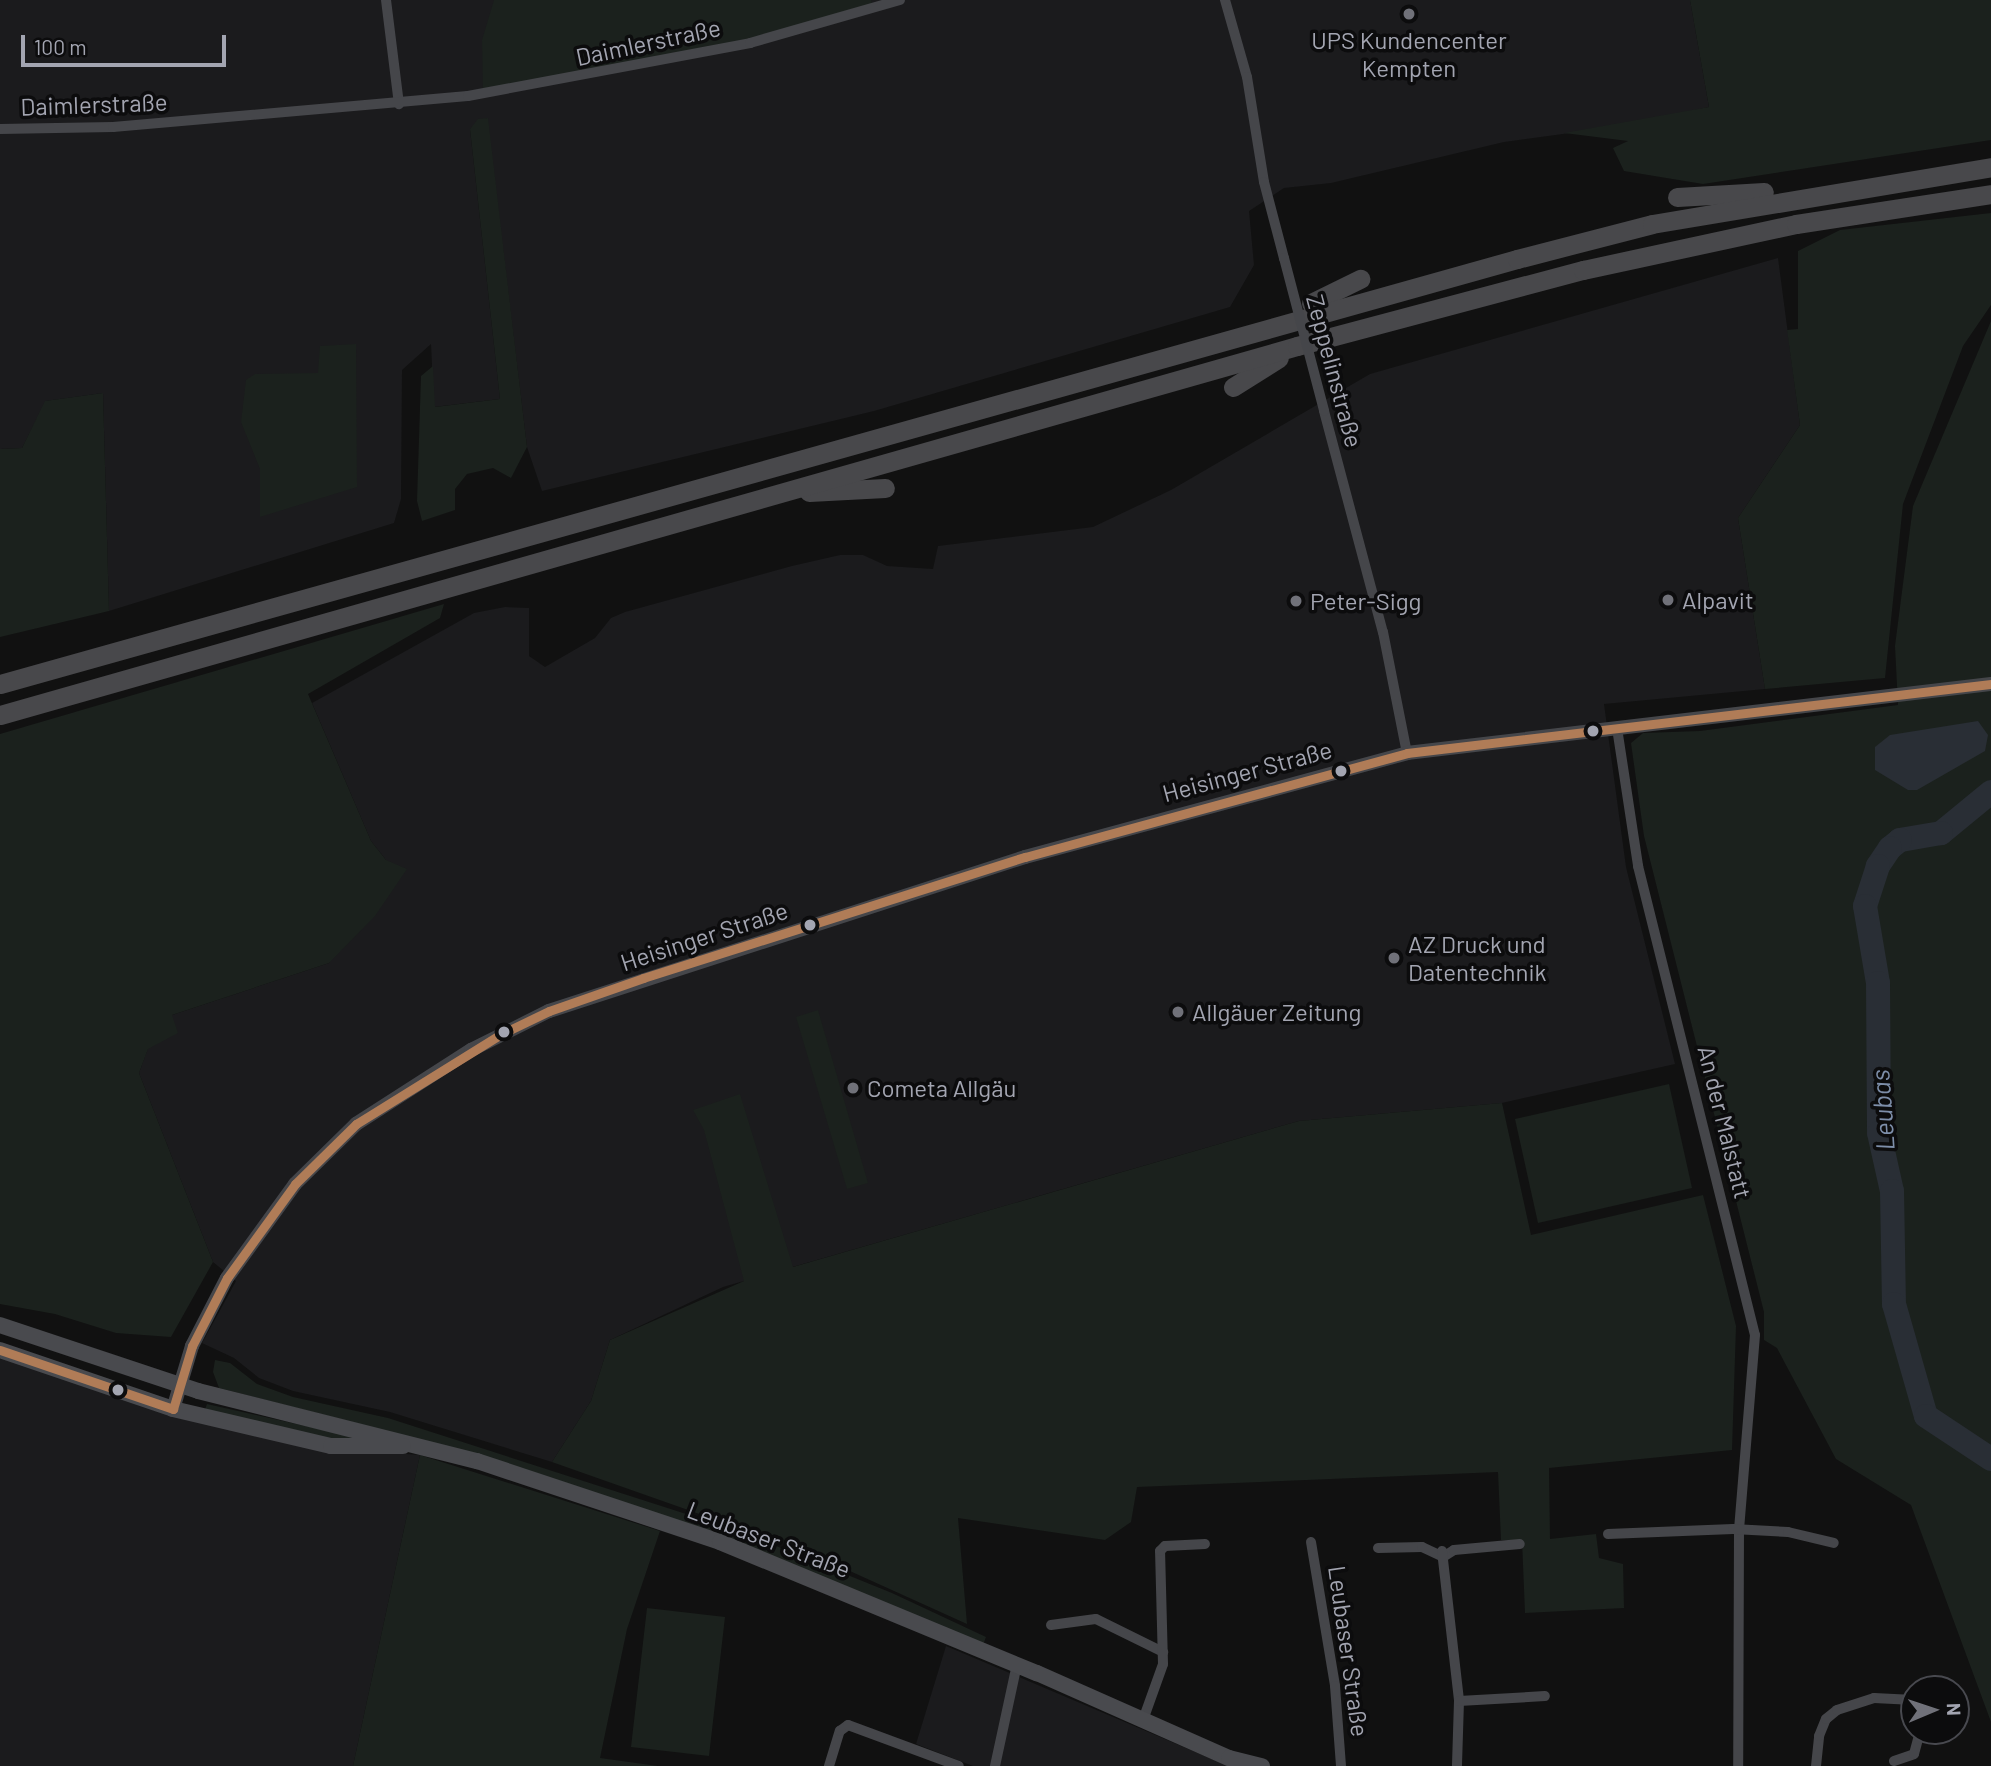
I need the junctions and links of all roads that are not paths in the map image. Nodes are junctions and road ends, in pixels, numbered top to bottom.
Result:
1 (386, 0) edge
2 (900, 0) edge
3 (1225, 0) edge
4 (399, 104) junction
5 (0, 129) edge
6 (1991, 167) edge
7 (1991, 194) edge
8 (1677, 197) dead end
9 (1789, 198) junction
10 (1360, 279) dead end
11 (1219, 339) junction
12 (1297, 346) junction
13 (1233, 387) dead end
14 (885, 488) dead end
15 (770, 495) junction
16 (0, 684) edge
17 (1991, 684) edge
18 (0, 715) edge
19 (1623, 727) junction
20 (1407, 753) junction
21 (0, 1325) edge
22 (0, 1350) edge
23 (180, 1384) junction
24 (173, 1409) junction
25 (420, 1445) junction
26 (1739, 1530) junction
27 (1608, 1534) dead end
28 (1311, 1542) dead end
29 (1834, 1543) dead end
30 (1205, 1544) dead end
31 (1520, 1544) dead end
32 (1378, 1548) dead end
33 (1443, 1554) junction
34 (1051, 1625) dead end
35 (1163, 1652) junction
36 (1017, 1664) junction
37 (1545, 1696) dead end
38 (1900, 1699) edge
39 (1459, 1701) junction
40 (1143, 1720) junction
41 (1916, 1745) edge
42 (1894, 1761) dead end
43 (829, 1766) edge
44 (960, 1766) edge
45 (995, 1766) edge
46 (1262, 1766) edge
47 (1341, 1766) edge
48 (1457, 1766) edge
49 (1738, 1766) edge
50 (1816, 1766) edge

1 - 4 street
2 - 4 street, Daimlerstraße
3 - 20 street, Zeppelinstraße, bridge
4 - 5 street, Daimlerstraße
6 - 9 highway
7 - 12 highway
8 - 9 highway
9 - 11 highway
10 - 11 highway
11 - 16 highway
12 - 13 highway
12 - 15 highway
14 - 15 highway
15 - 18 highway
17 - 19 street, Heisinger Straße
19 - 20 street, Heisinger Straße
19 - 26 street, An der Malstatt
20 - 23 street, Heisinger Straße
21 - 23 main road, Leubaser Straße
22 - 24 main road
23 - 24 street, Heisinger Straße
23 - 25 main road, Leubaser Straße
24 - 25 main road
25 - 36 main road, Leubaser Straße
26 - 27 street
26 - 29 street
26 - 49 street, An der Malstatt
28 - 47 street, Leubaser Straße
30 - 35 street
31 - 33 street
32 - 33 street
33 - 39 street
34 - 35 street
35 - 40 street
36 - 40 main road, Leubaser Straße
36 - 45 street
37 - 39 street
38 - 50 street
39 - 48 street
40 - 46 main road, Leubaser Straße
41 - 42 street
43 - 44 street

